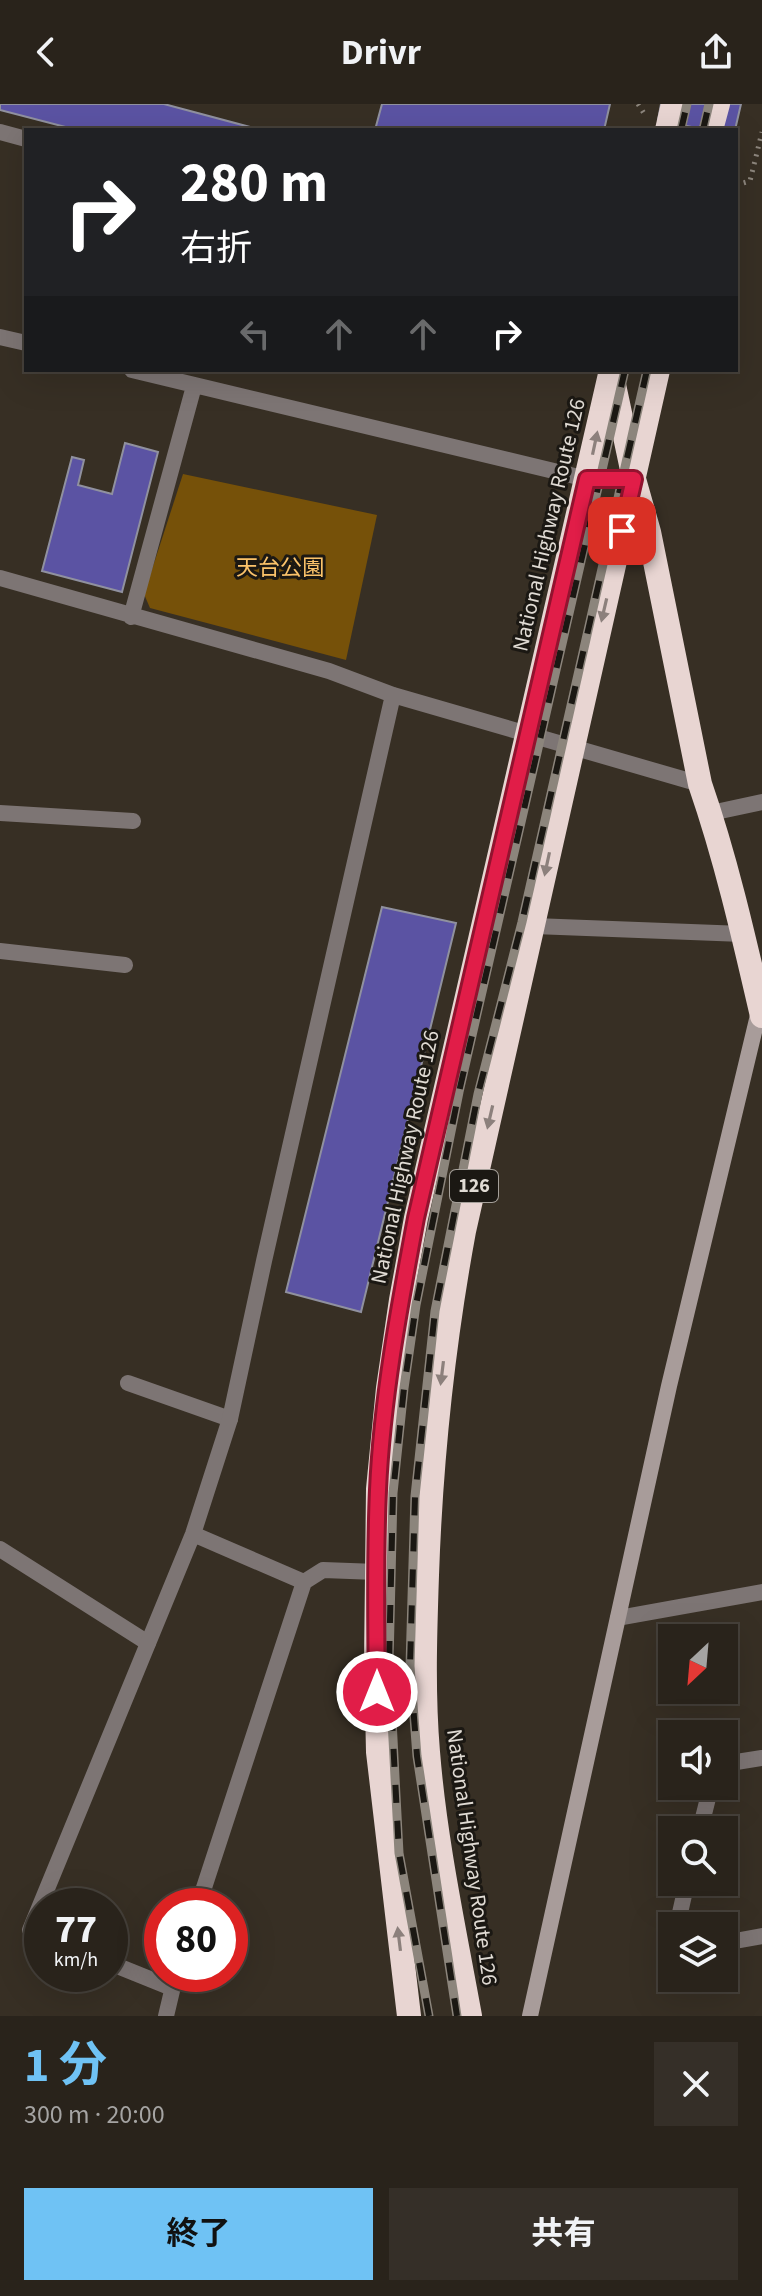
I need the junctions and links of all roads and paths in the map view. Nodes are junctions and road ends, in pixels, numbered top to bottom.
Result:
1 (673, 104) edge
2 (718, 104) edge
3 (667, 128) edge
4 (712, 128) edge
5 (0, 132) edge
6 (762, 132) edge
7 (24, 138) edge
8 (738, 184) edge
9 (0, 337) edge
10 (24, 343) edge
11 (140, 372) edge
12 (611, 372) edge
13 (611, 372) edge
14 (658, 372) edge
15 (194, 386) junction
16 (587, 479) junction
17 (634, 479) junction
18 (0, 578) edge
19 (131, 617) junction
20 (393, 695) junction
21 (527, 734) junction
22 (572, 747) junction
23 (700, 784) junction
24 (762, 802) edge
25 (0, 813) edge
26 (711, 813) junction
27 (133, 821) dead end
28 (534, 926) junction
29 (743, 934) junction
30 (0, 951) edge
31 (125, 965) dead end
32 (761, 1011) edge
33 (128, 1383) dead end
34 (230, 1419) junction
35 (193, 1534) junction
36 (0, 1549) edge
37 (377, 1572) junction
38 (304, 1582) junction
39 (762, 1592) edge
40 (618, 1618) junction
41 (148, 1643) junction
42 (762, 1758) edge
43 (738, 1762) edge
44 (47, 1888) edge
45 (204, 1888) edge
46 (762, 1936) edge
47 (738, 1940) edge
48 (171, 1992) edge
49 (166, 2016) edge
50 (409, 2016) edge
51 (470, 2016) edge
52 (530, 2016) edge

1 - 3 highway
2 - 4 highway
5 - 7 street
6 - 8 path
9 - 10 street
11 - 15 street
12 - 17 highway, National Highway Route 126 / 126
16 -> 13 highway, National Highway Route 126 / 126
14 - 17 highway, National Highway Route 126 / 126
15 - 16 street
15 - 19 street
16 - 17 street
16 - 21 highway, National Highway Route 126 / 126
17 -> 22 highway, National Highway Route 126 / 126
17 - 23 highway, National Highway Route 126 / 126
18 - 19 street
19 - 20 street
20 - 21 street
20 - 34 street
21 - 22 street
21 - 37 highway, National Highway Route 126 / 126
22 - 23 street
22 -> 28 highway, National Highway Route 126 / 126
23 - 26 highway, National Highway Route 126 / 126
24 - 26 street
25 - 27 street
26 - 29 highway, National Highway Route 126 / 126
28 - 29 street
28 -> 51 highway, National Highway Route 126 / 126
29 - 32 highway, National Highway Route 126 / 126
30 - 31 street
32 - 40 street
33 - 34 street
34 - 35 street
35 - 38 street
35 - 41 street
36 - 41 street
37 - 38 street
50 -> 37 highway, National Highway Route 126 / 126
38 - 45 street
39 - 40 street
40 - 52 street
41 - 44 street
42 - 43 street
46 - 47 street
48 - 49 street

